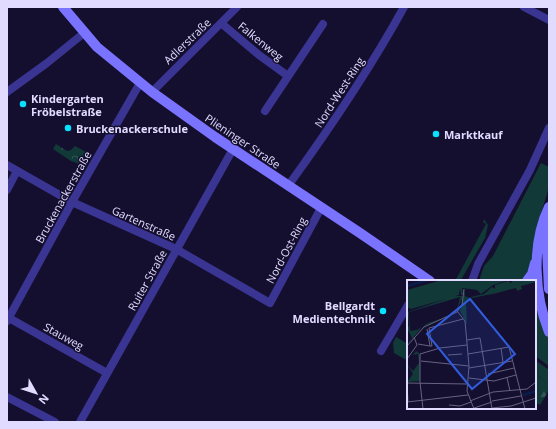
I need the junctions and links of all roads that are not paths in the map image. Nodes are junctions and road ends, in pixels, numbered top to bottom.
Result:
1 (63, 7) edge
2 (237, 7) edge
3 (404, 7) edge
4 (524, 7) edge
5 (549, 20) edge
6 (222, 22) junction
7 (323, 24) dead end
8 (84, 33) junction
9 (288, 76) junction
10 (140, 83) junction
11 (7, 92) edge
12 (152, 92) junction
13 (265, 110) dead end
14 (549, 128) edge
15 (233, 149) junction
16 (7, 165) edge
17 (17, 171) junction
18 (288, 186) junction
19 (7, 190) edge
20 (72, 202) junction
21 (549, 207) edge
22 (321, 208) junction
23 (549, 224) edge
24 (176, 249) junction
25 (537, 251) junction
26 (425, 280) edge
27 (472, 280) edge
28 (528, 280) edge
29 (537, 290) edge
30 (549, 290) edge
31 (270, 303) joint
32 (407, 307) edge
33 (538, 307) edge
34 (8, 320) edge
35 (549, 332) edge
36 (381, 351) dead end
37 (107, 373) junction
38 (7, 397) edge
39 (55, 422) edge
40 (80, 422) edge

1 - 8 main road, Plieninger Straße
2 - 6 street, Adlerstraße
3 - 18 street, Nord-West-Ring
4 - 5 street
6 - 9 street, Falkenweg
6 - 12 street, Adlerstraße
7 - 9 street, Falkenweg
8 - 10 main road, Plieninger Straße
8 - 11 street
9 - 13 street, Falkenweg
10 - 12 main road, Plieninger Straße
10 - 20 street, Bruckenackerstraße
12 - 15 main road, Plieninger Straße
14 - 27 street
15 - 18 main road, Plieninger Straße
15 - 24 street, Ruiter Straße
16 - 17 street, Gartenstraße
17 - 19 street
17 - 20 street, Gartenstraße
18 - 22 main road, Plieninger Straße
20 - 24 street, Gartenstraße
20 - 34 street, Bruckenackerstraße
21 - 25 main road
22 - 26 main road, Plieninger Straße
22 - 31 street, Nord-Ost-Ring
23 - 30 main road
24 - 31 street, Gartenstraße
24 - 37 street, Ruiter Straße
25 - 28 main road
25 - 29 main road
29 - 30 main road
29 - 33 main road
32 - 36 street
33 - 35 main road
34 - 37 street, Stauweg
37 - 40 street, Ruiter Straße
38 - 39 street

